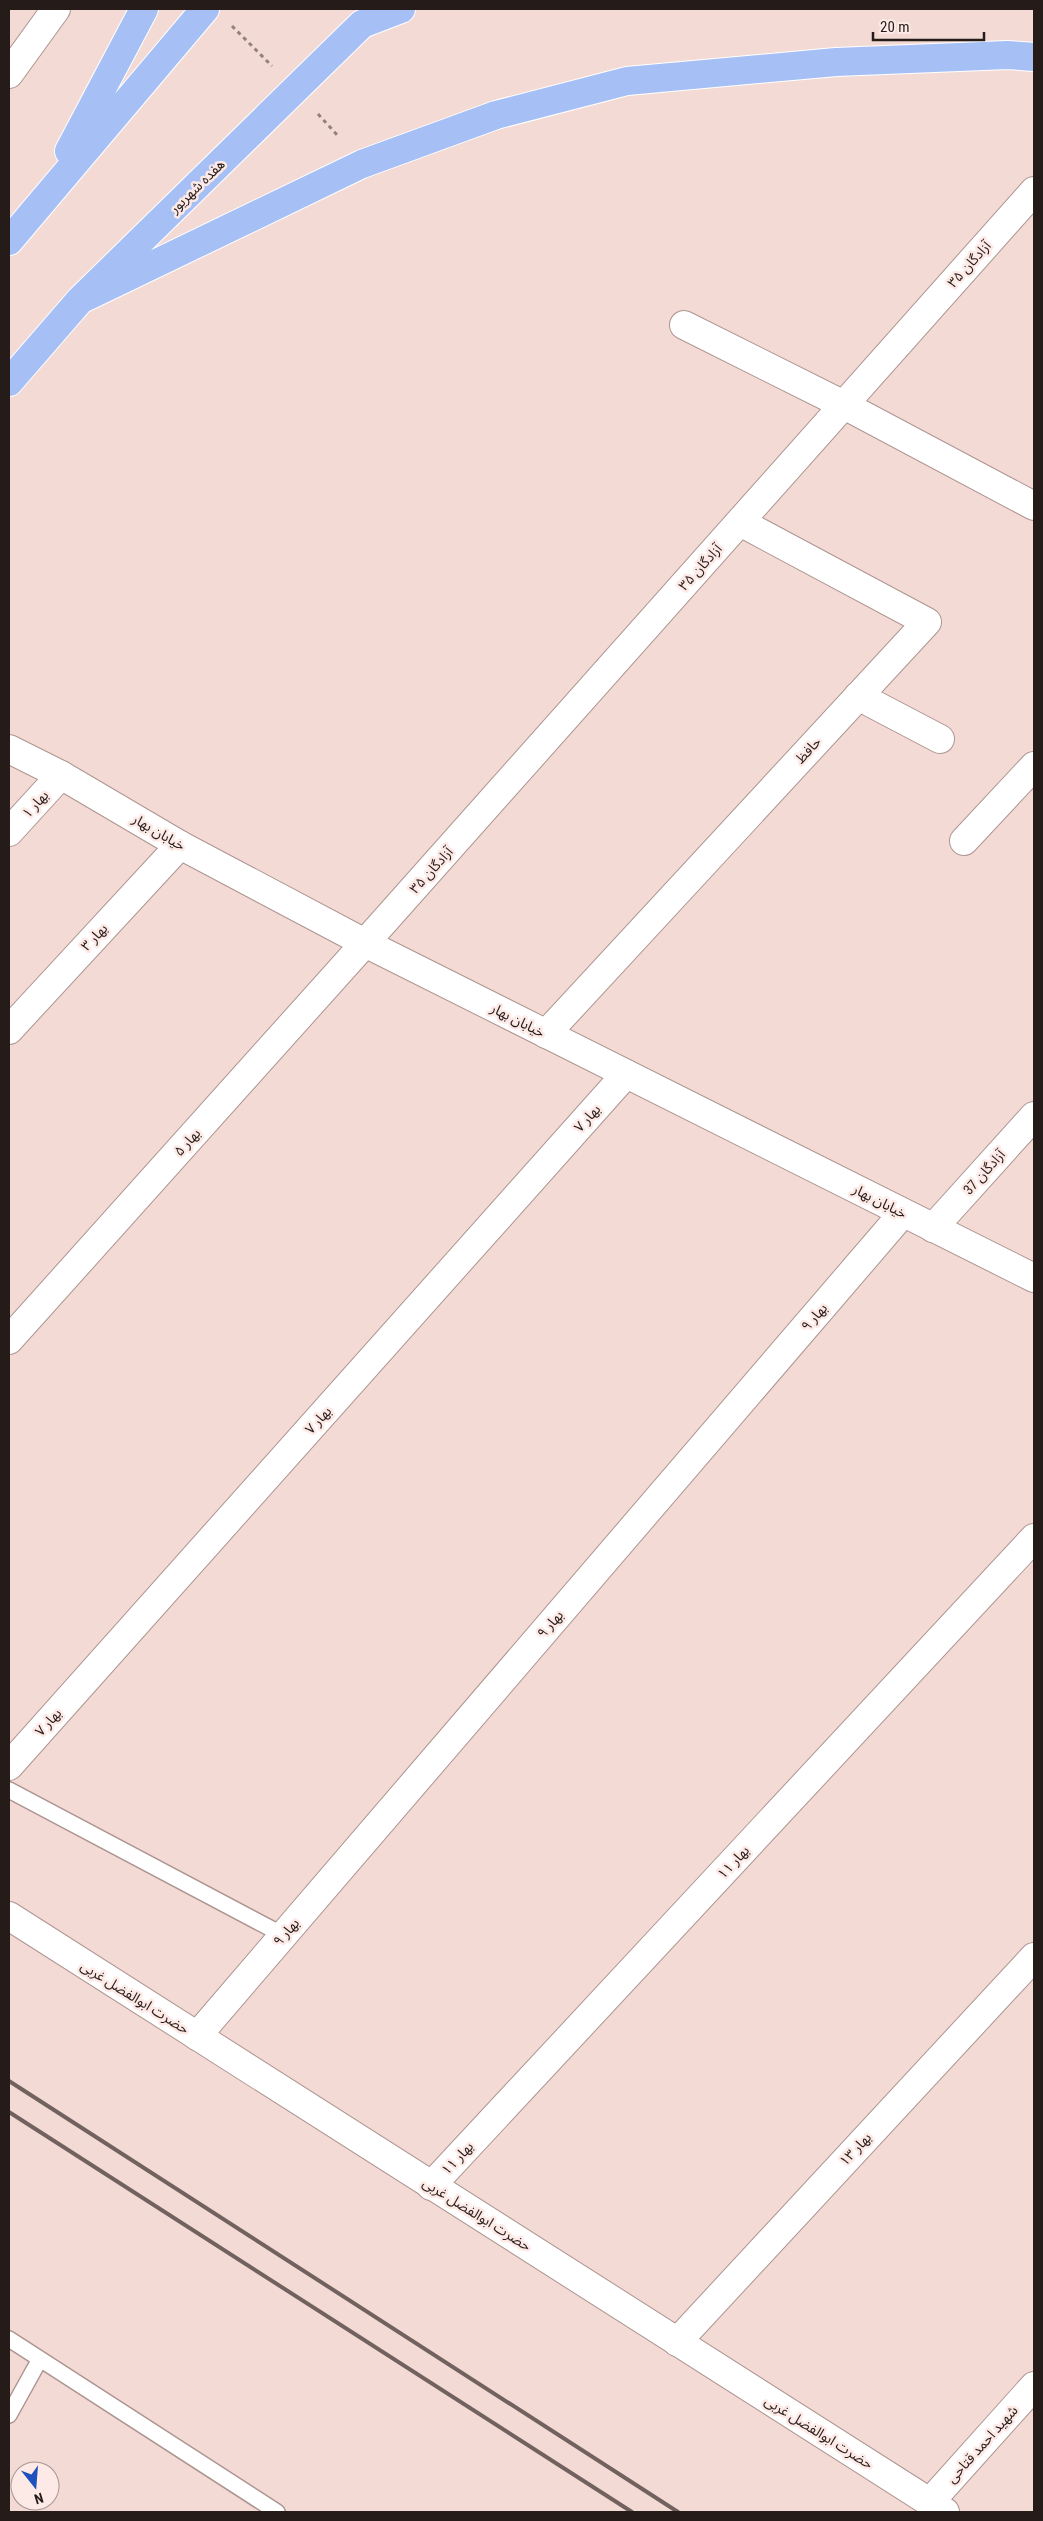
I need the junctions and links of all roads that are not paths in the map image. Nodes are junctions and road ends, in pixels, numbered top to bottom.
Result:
1 (56, 9) edge
2 (144, 9) edge
3 (205, 9) edge
4 (401, 9) edge
5 (365, 16) edge
6 (1034, 57) edge
7 (9, 74) edge
8 (1034, 191) edge
9 (47, 194) junction
10 (9, 241) edge
11 (80, 300) junction
12 (684, 325) dead end
13 (9, 382) edge
14 (844, 405) junction
15 (1034, 506) edge
16 (740, 522) junction
17 (858, 696) junction
18 (940, 739) dead end
19 (9, 749) edge
20 (1034, 766) edge
21 (61, 775) junction
22 (9, 832) edge
23 (964, 840) dead end
24 (180, 845) junction
25 (366, 944) junction
26 (9, 1030) edge
27 (546, 1034) junction
28 (626, 1074) junction
29 (1034, 1116) edge
30 (903, 1213) junction
31 (933, 1228) junction
32 (1034, 1278) edge
33 (9, 1340) edge
34 (1034, 1538) edge
35 (9, 1766) edge
36 (9, 1790) edge
37 (9, 1916) edge
38 (283, 1935) junction
39 (1034, 1957) edge
40 (196, 2036) junction
41 (431, 2186) junction
42 (9, 2339) edge
43 (677, 2342) junction
44 (40, 2359) junction
45 (1034, 2386) edge
46 (9, 2415) edge
47 (937, 2507) edge
48 (277, 2512) edge

1 - 7 street
2 - 9 main road
3 - 9 main road
4 - 5 main road, هفده شهریور
5 - 11 main road, هفده شهریور
6 - 11 main road
8 - 14 street, آزادگان ۳۵
9 - 10 main road
11 - 13 main road, هفده شهریور
12 - 14 street
14 - 15 street
14 - 16 street, آزادگان ۳۵
16 - 17 street, حافظ
16 - 25 street, آزادگان ۳۵
17 - 18 street
17 - 27 street, حافظ
19 - 21 street, خیابان بهار
20 - 23 street
21 - 22 street, بهار ۱
21 - 24 street, خیابان بهار
24 - 25 street, خیابان بهار
24 - 26 street, بهار ۳
25 - 27 street, خیابان بهار
25 - 33 street, بهار ۵
27 - 28 street, خیابان بهار
28 - 30 street, خیابان بهار
28 - 35 street, بهار ۷
29 - 31 street, آزادگان 37
30 - 31 street, خیابان بهار
30 - 38 street, بهار ۹
31 - 32 street, خیابان بهار
34 - 41 street, بهار ۱۱
36 - 38 lane
37 - 40 street, حضرت ابوالفضل غربی
38 - 40 street, بهار ۹
39 - 43 street, بهار ۱۳
40 - 41 street, حضرت ابوالفضل غربی
41 - 43 street, حضرت ابوالفضل غربی
42 - 44 lane
43 - 47 street, حضرت ابوالفضل غربی
44 - 46 lane
44 - 48 lane
45 - 47 street, شهید احمد قتاحی

